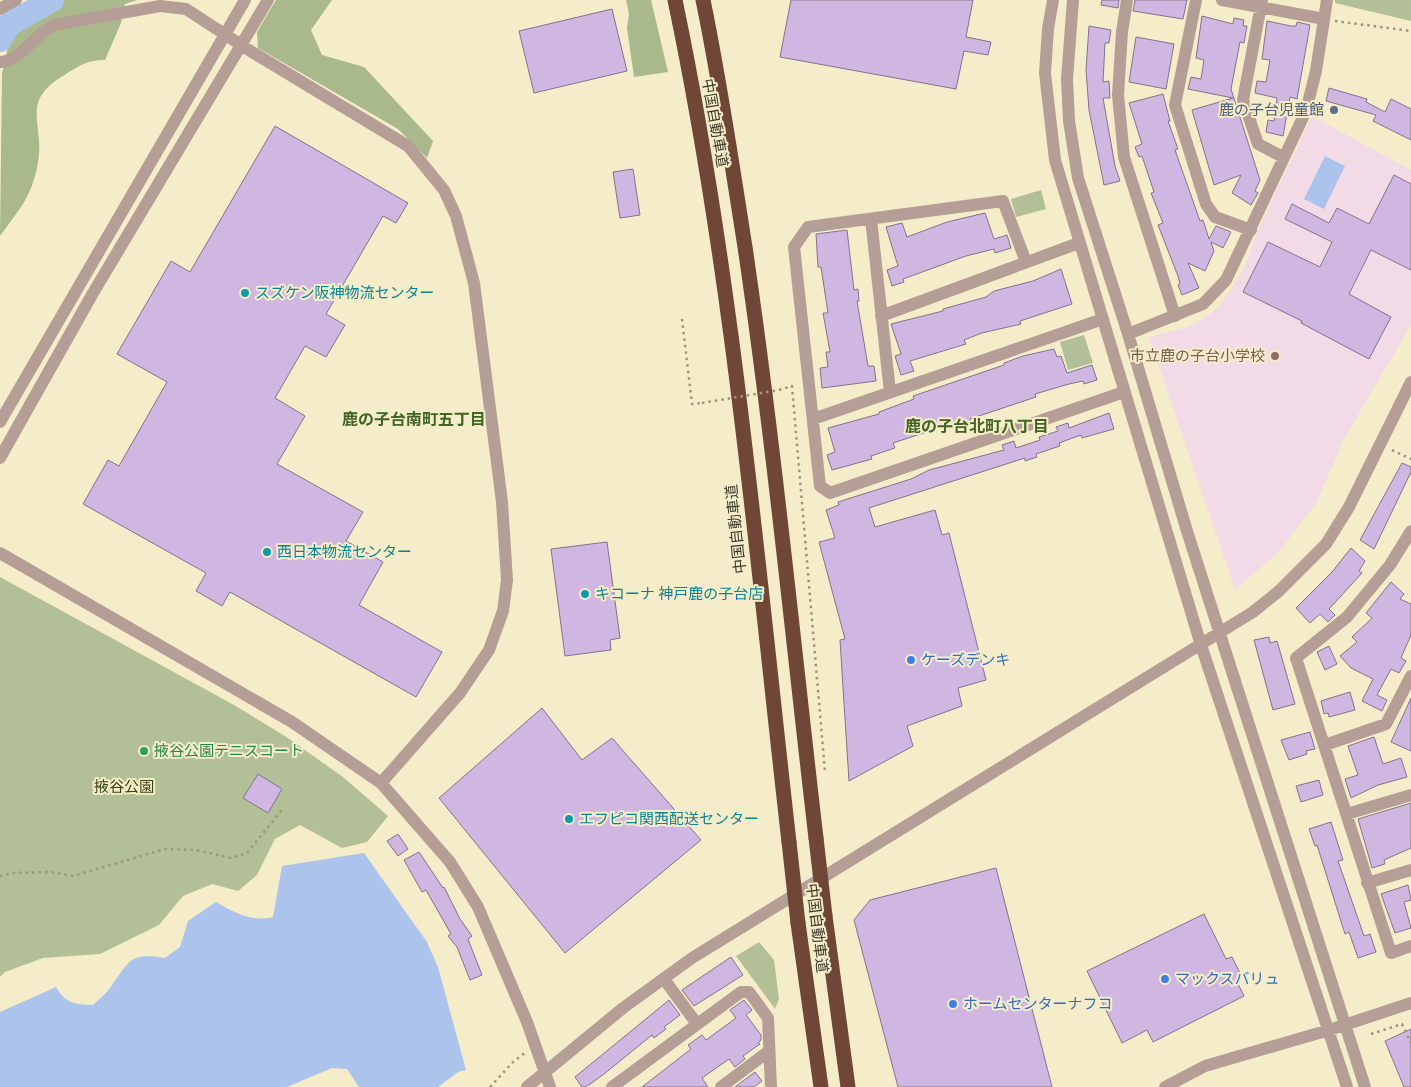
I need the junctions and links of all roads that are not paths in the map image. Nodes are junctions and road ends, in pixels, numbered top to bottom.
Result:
1 (16, 0) edge
2 (245, 0) edge
3 (268, 0) edge
4 (675, 0) edge
5 (703, 0) edge
6 (1053, 0) edge
7 (1073, 0) edge
8 (1127, 0) edge
9 (1196, 0) edge
10 (1222, 0) edge
11 (1327, 0) edge
12 (1261, 4) edge
13 (0, 9) edge
14 (1324, 20) junction
15 (226, 34) junction
16 (241, 45) junction
17 (4, 62) edge
18 (1283, 157) junction
19 (871, 219) junction
20 (1251, 230) junction
21 (1079, 243) junction
22 (1026, 262) junction
23 (881, 316) junction
24 (1175, 316) junction
25 (1103, 319) junction
26 (1128, 334) junction
27 (1411, 382) edge
28 (890, 392) junction
29 (1124, 392) junction
30 (813, 419) junction
31 (0, 422) edge
32 (0, 458) edge
33 (1411, 531) edge
34 (0, 553) edge
35 (1218, 632) junction
36 (1200, 642) junction
37 (1409, 683) edge
38 (1325, 745) junction
39 (381, 783) junction
40 (1411, 795) edge
41 (1347, 814) junction
42 (1411, 870) edge
43 (1367, 883) junction
44 (1411, 946) edge
45 (664, 978) junction
46 (1411, 1003) edge
47 (697, 1024) junction
48 (1344, 1024) junction
49 (1329, 1030) junction
50 (770, 1052) junction
51 (545, 1073) junction
52 (527, 1087) edge
53 (550, 1087) edge
54 (612, 1087) edge
55 (721, 1087) edge
56 (771, 1087) edge
57 (821, 1087) edge
58 (848, 1087) edge
59 (1166, 1087) edge
60 (1347, 1087) edge
61 (1365, 1087) edge

1 - 13 street
2 - 15 street
3 - 16 street
4 - 57 highway, 中国自動車道, bridge
5 - 58 highway, 中国自動車道, bridge
6 - 21 street
7 - 26 street
8 - 24 street
9 - 20 street
10 - 12 street
11 - 14 street
12 - 14 street
12 - 18 street
14 - 18 street
15 - 16 street
15 - 17 street
15 - 31 street
16 - 32 street
16 - 39 street
18 - 20 street
19 - 22 street
19 - 23 street
19 - 30 street
20 - 24 street
21 - 22 street
21 - 25 street
22 - 23 street
23 - 28 street
24 - 26 street
25 - 28 street
25 - 29 street
26 - 35 street
27 - 35 street
28 - 30 street
29 - 30 street
29 - 36 street
33 - 38 street
34 - 39 street
35 - 36 street
35 - 48 street
36 - 45 street
36 - 49 street
37 - 38 street
38 - 41 street
39 - 51 street
40 - 41 street
41 - 43 street
42 - 43 street
43 - 44 street
45 - 47 street
45 - 51 street
46 - 48 street
47 - 50 street
47 - 54 street
48 - 49 street
48 - 61 street
49 - 59 street
49 - 60 street
50 - 55 street
50 - 56 street
51 - 52 street
51 - 53 street

